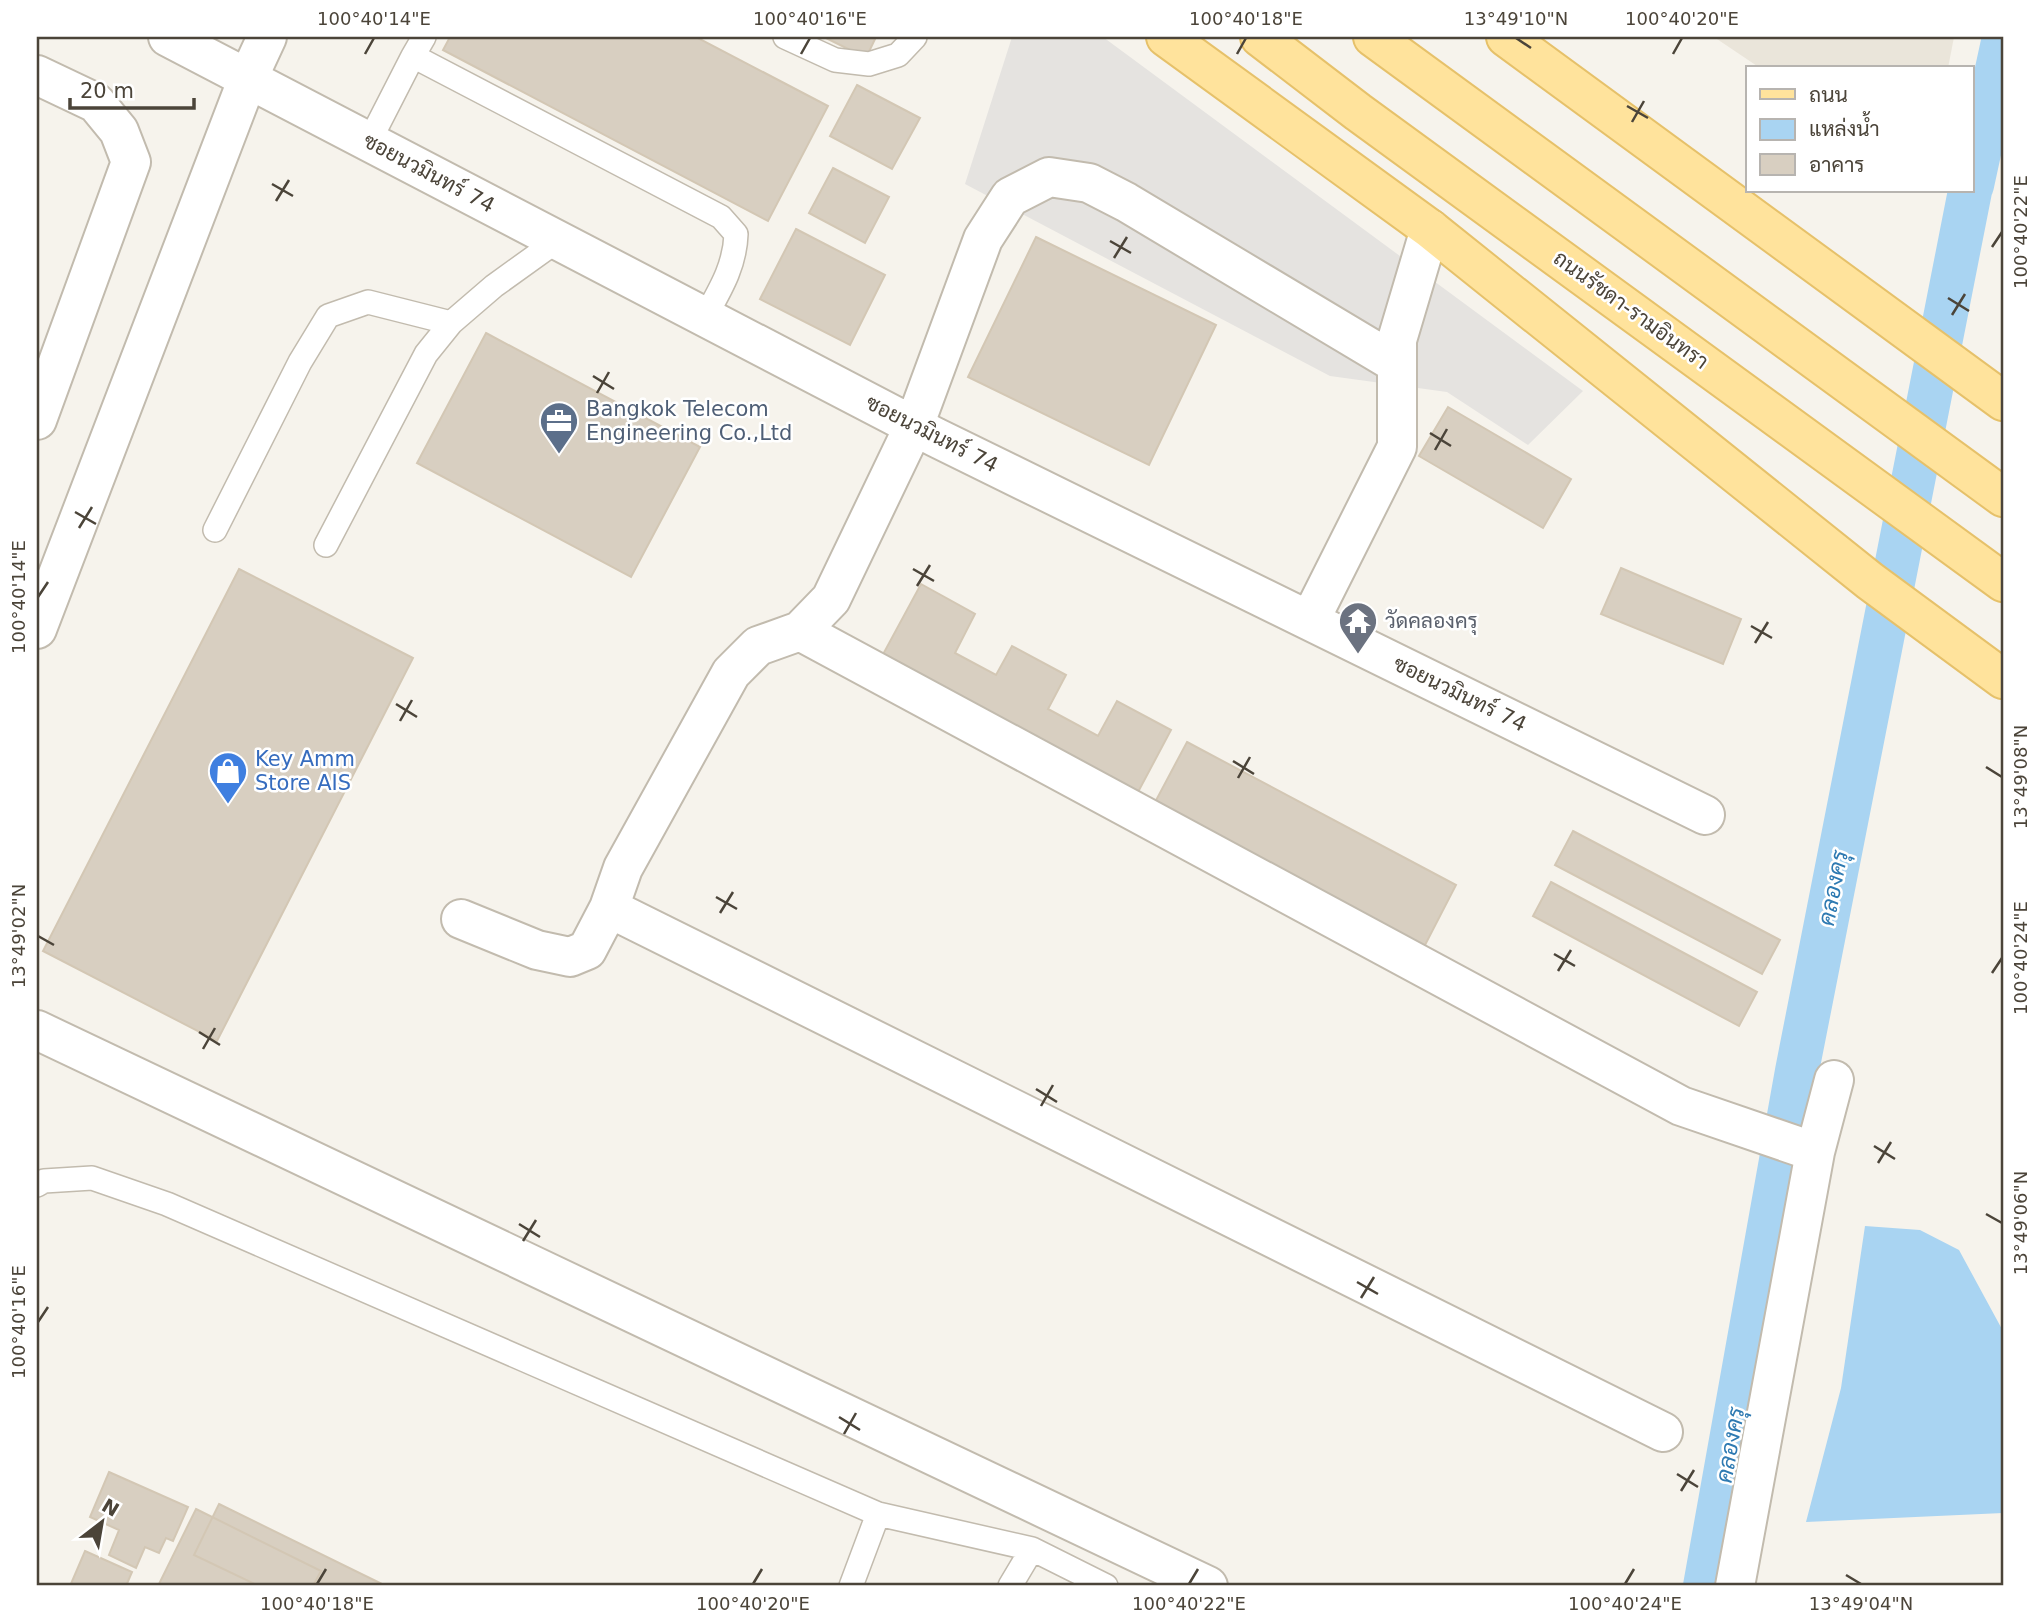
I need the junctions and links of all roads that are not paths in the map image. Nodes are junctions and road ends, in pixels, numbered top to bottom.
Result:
1 (168, 37) edge
2 (267, 37) edge
3 (785, 37) edge
4 (915, 37) edge
5 (1166, 37) edge
6 (1261, 37) edge
7 (1373, 37) edge
8 (1506, 37) edge
9 (418, 46) edge
10 (37, 75) edge
11 (248, 78) junction
12 (369, 142) junction
13 (1430, 229) junction
14 (558, 240) junction
15 (705, 317) junction
16 (451, 323) junction
17 (51, 339) edge
18 (1397, 364) junction
19 (1992, 393) edge
20 (37, 420) edge
21 (914, 426) junction
22 (2003, 497) edge
23 (215, 530) dead end
24 (326, 545) dead end
25 (2003, 582) edge
26 (1310, 620) junction
27 (37, 629) edge
28 (800, 631) junction
29 (2003, 679) edge
30 (1705, 814) dead end
31 (609, 908) junction
32 (461, 919) dead end
33 (37, 1030) edge
34 (1834, 1080) dead end
35 (1809, 1149) junction
36 (37, 1185) edge
37 (1663, 1432) dead end
38 (878, 1514) junction
39 (1032, 1549) junction
40 (851, 1586) edge
41 (1010, 1586) edge
42 (1106, 1586) edge
43 (1208, 1586) edge
44 (1735, 1586) edge

1 - 11 street, ซอยนวมินทร์ 74
2 - 11 street
3 - 4 lane
5 - 13 main road
6 - 25 main road, ถนนรัชดา-รามอินทรา
7 - 22 main road
8 - 19 main road
9 - 12 lane
9 - 15 lane
10 - 17 street
11 - 12 street, ซอยนวมินทร์ 74
11 - 27 street
12 - 14 street, ซอยนวมินทร์ 74
13 - 18 street
13 - 29 main road
14 - 15 street, ซอยนวมินทร์ 74
14 - 16 lane
15 - 21 street, ซอยนวมินทร์ 74
16 - 23 lane
16 - 24 lane
17 - 20 street
18 - 21 street
18 - 26 street
21 - 26 street, ซอยนวมินทร์ 74
21 - 28 street
26 - 30 street, ซอยนวมินทร์ 74
28 - 31 street
28 - 35 street
31 - 32 street
31 - 37 street
33 - 43 street
34 - 35 street
35 - 44 street
36 - 38 lane
38 - 39 lane
38 - 40 lane
39 - 41 lane
39 - 42 lane

